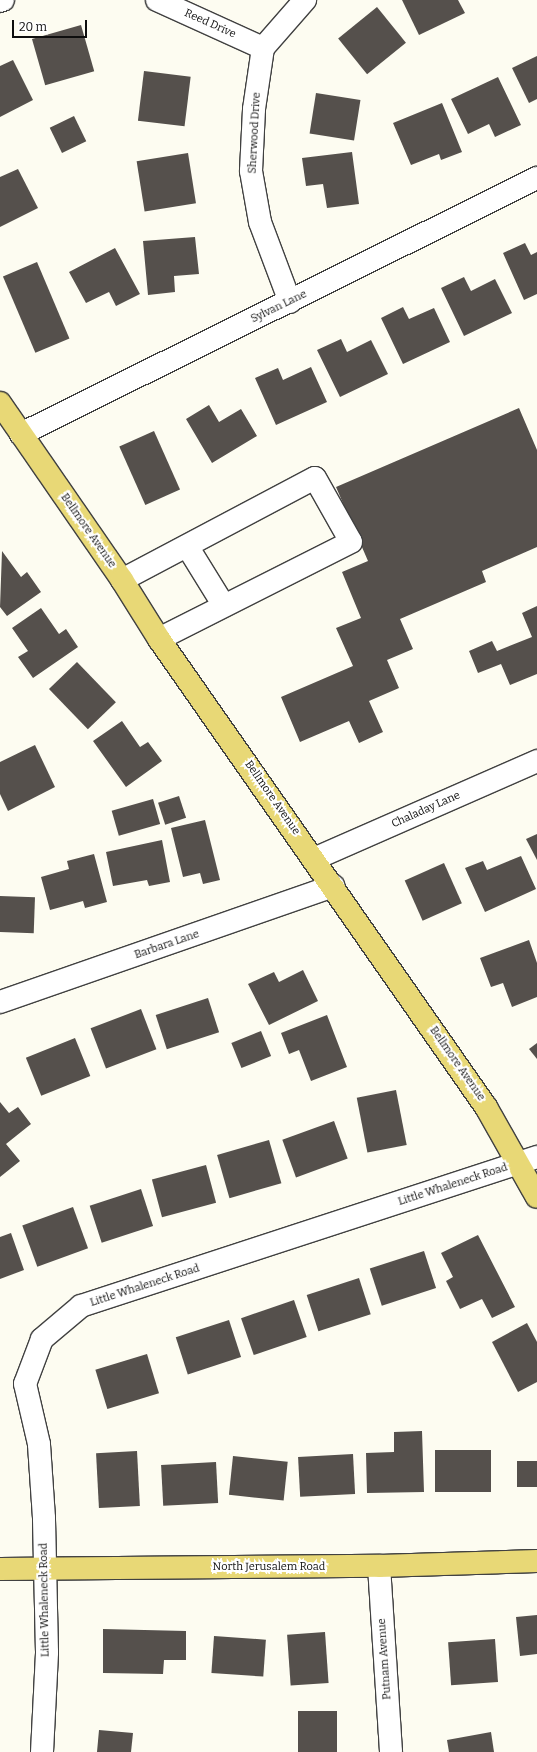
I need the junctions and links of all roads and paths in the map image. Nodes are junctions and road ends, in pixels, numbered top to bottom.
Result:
1 (3, 0) edge
2 (157, 0) edge
3 (306, 0) edge
4 (0, 1) edge
5 (263, 48) junction
6 (537, 178) edge
7 (290, 302) junction
8 (0, 404) edge
9 (21, 434) junction
10 (187, 546) junction
11 (122, 580) junction
12 (224, 606) junction
13 (159, 639) junction
14 (537, 761) edge
15 (314, 859) junction
16 (333, 886) junction
17 (0, 1002) edge
18 (527, 1161) edge
19 (537, 1197) edge
20 (537, 1561) edge
21 (379, 1566) junction
22 (45, 1568) junction
23 (0, 1569) edge
24 (42, 1752) edge
25 (391, 1752) edge

1 - 4 street
2 - 5 street, Reed Drive
3 - 5 street
5 - 7 street, Sherwood Drive
6 - 7 street, Sylvan Lane
7 - 9 street, Sylvan Lane
8 - 9 main road, Bellmore Avenue
9 - 11 main road, Bellmore Avenue
10 - 11 street
10 - 12 street
10 - 12 street
11 - 13 main road, Bellmore Avenue
12 - 13 street
13 - 15 main road, Bellmore Avenue
14 - 15 street, Chaladay Lane
15 - 16 main road, Bellmore Avenue
16 - 17 street, Barbara Lane
16 - 18 main road, Bellmore Avenue
18 - 19 main road, Bellmore Avenue
18 - 22 street, Little Whaleneck Road
20 - 21 main road, North Jerusalem Road
21 - 22 main road, North Jerusalem Road
21 - 25 street, Putnam Avenue
22 - 23 main road, North Jerusalem Road
22 - 24 street, Little Whaleneck Road

